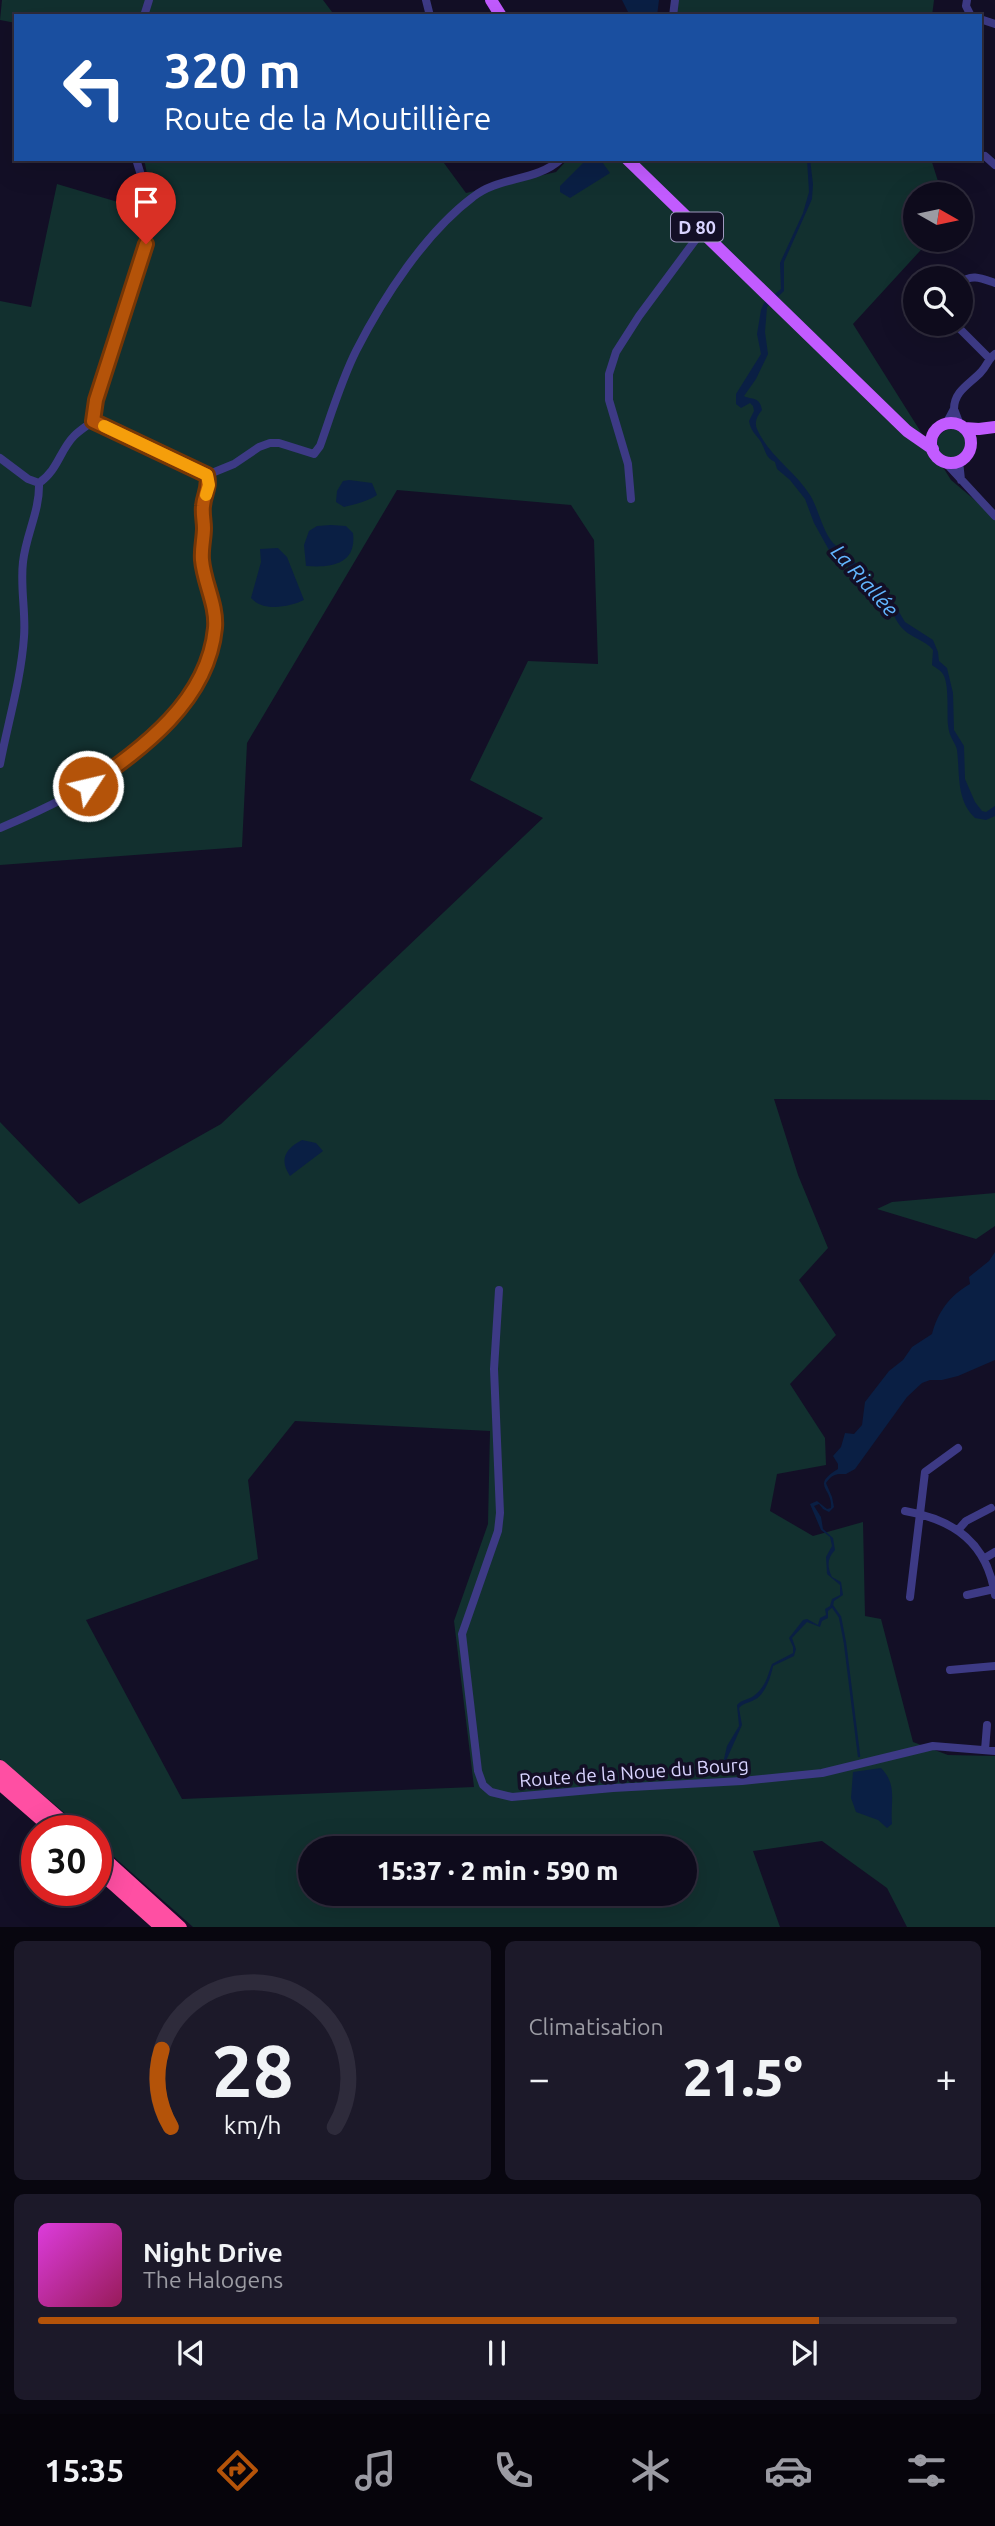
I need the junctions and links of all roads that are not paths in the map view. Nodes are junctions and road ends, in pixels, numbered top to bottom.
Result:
1 (985, 156) dead end
2 (137, 161) edge
3 (558, 161) edge
4 (630, 161) edge
5 (995, 165) edge
6 (702, 231) junction
7 (973, 277) edge
8 (995, 283) edge
9 (969, 336) edge
10 (992, 356) edge
11 (93, 421) junction
12 (952, 427) junction
13 (994, 427) edge
14 (907, 431) junction
15 (971, 447) junction
16 (933, 449) junction
17 (0, 458) edge
18 (960, 461) junction
19 (945, 462) junction
20 (207, 475) junction
21 (39, 483) junction
22 (962, 483) junction
23 (631, 499) dead end
24 (995, 516) edge
25 (0, 764) edge
26 (0, 828) edge
27 (499, 1290) dead end
28 (958, 1448) dead end
29 (991, 1508) dead end
30 (905, 1511) dead end
31 (919, 1514) junction
32 (958, 1530) junction
33 (995, 1552) edge
34 (985, 1558) junction
35 (994, 1589) edge
36 (967, 1595) dead end
37 (995, 1595) edge
38 (910, 1597) dead end
39 (995, 1666) edge
40 (950, 1670) dead end
41 (987, 1725) dead end
42 (985, 1750) junction
43 (995, 1751) edge
44 (0, 1767) edge
45 (0, 1783) edge
46 (37, 1815) edge
47 (55, 1815) edge
48 (112, 1866) edge
49 (112, 1882) edge
50 (163, 1927) edge
51 (180, 1927) edge

1 - 5 street
2 - 11 street
3 - 20 street
4 - 6 main road, D 80
6 - 14 main road, D 80
6 - 23 street
7 - 8 street
9 - 10 street
10 - 12 street
11 - 20 street
11 - 21 street
12 - 13 main road
12 - 14 main road
12 - 15 main road
12 - 16 main road
13 - 15 main road
14 - 16 main road, D 80
15 - 18 main road
16 - 19 main road
17 - 21 street
18 - 19 main road
18 - 22 street
19 - 22 street
20 - 26 street
21 - 25 street
22 - 24 street
27 - 42 street, Route de la Noue du Bourg
28 - 31 street
29 - 32 street
30 - 31 street
31 - 32 street
31 - 38 street
32 - 34 street
33 - 34 street
34 - 35 street
35 - 36 street
35 - 37 street
39 - 40 street
41 - 42 street
42 - 43 street, Route de la Noue du Bourg
44 - 47 highway
45 - 46 highway
48 - 51 highway
49 - 50 highway

